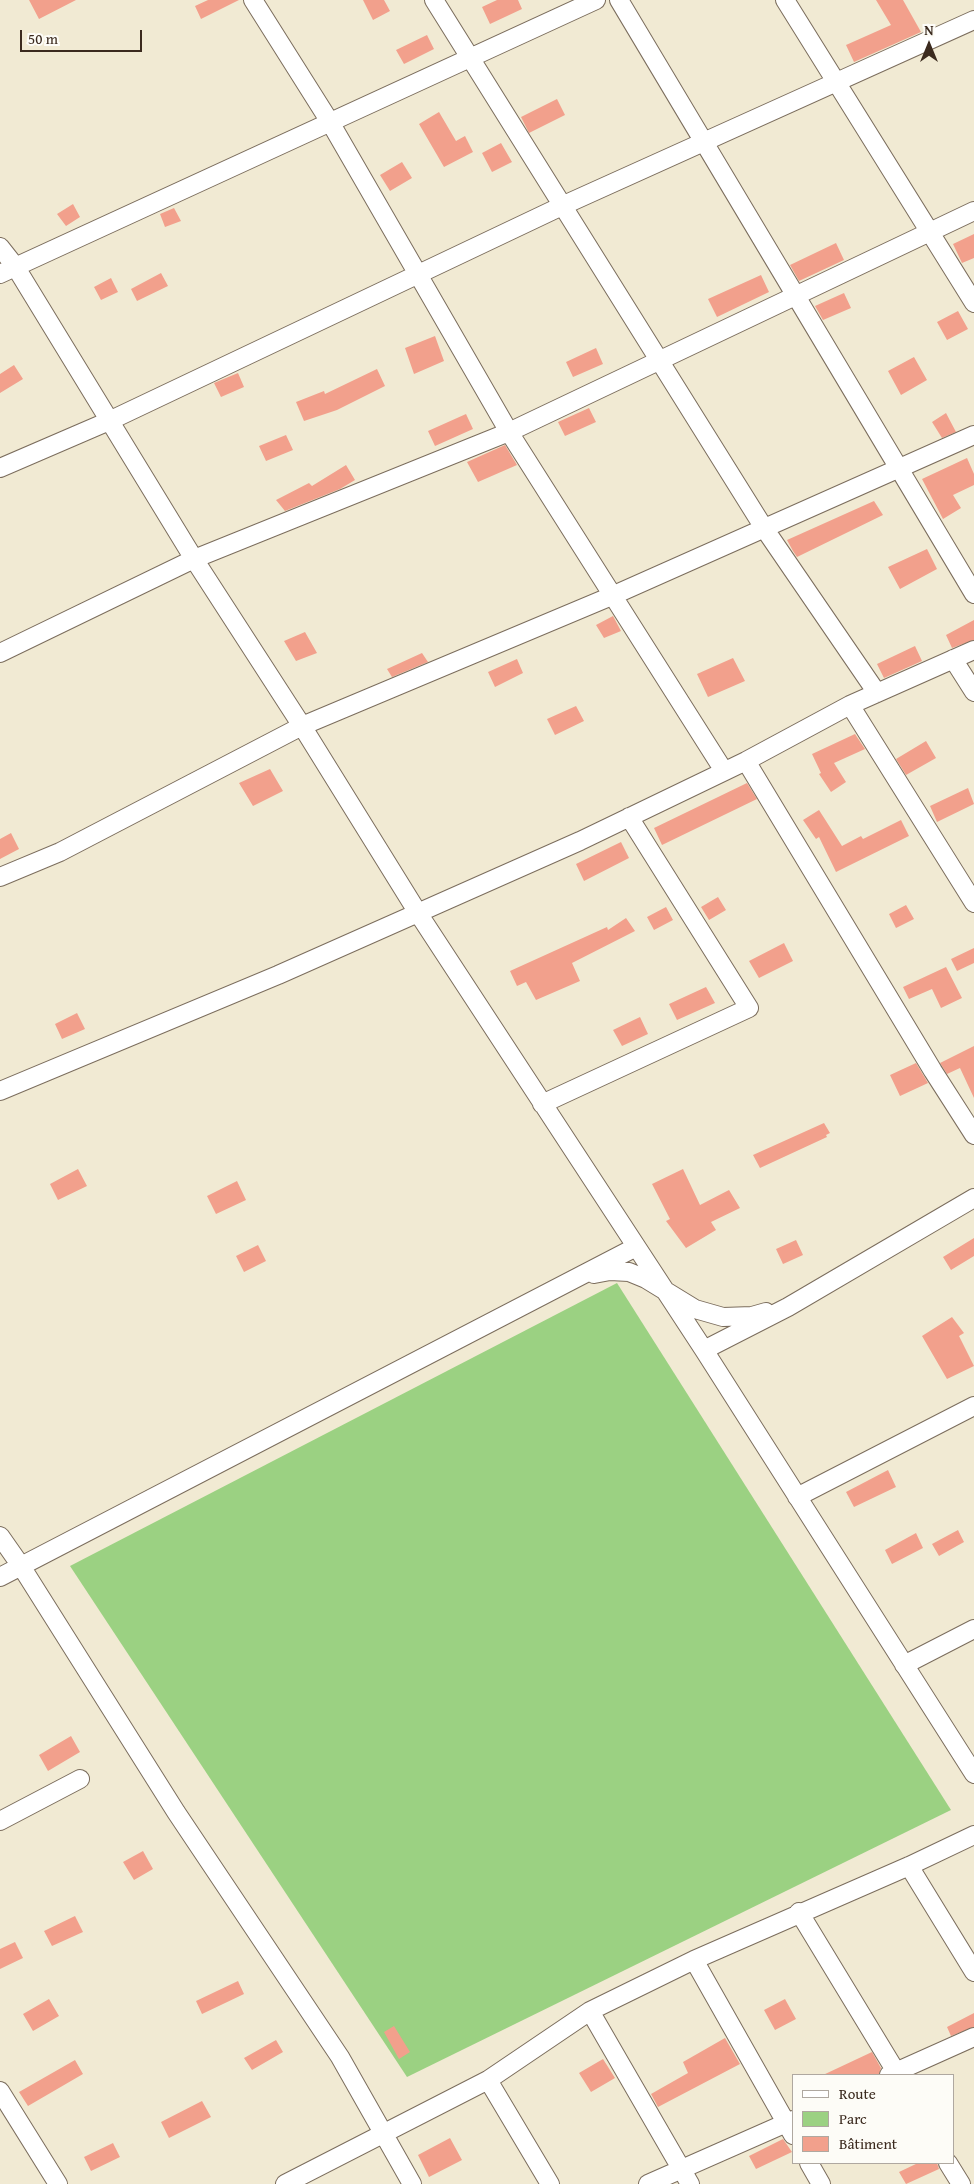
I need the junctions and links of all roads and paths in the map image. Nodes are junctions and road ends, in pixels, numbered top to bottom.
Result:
1 (253, 0) edge
2 (434, 0) edge
3 (596, 0) edge
4 (619, 0) edge
5 (784, 0) edge
6 (974, 20) edge
7 (472, 57) junction
8 (835, 81) junction
9 (330, 122) junction
10 (704, 142) junction
11 (564, 205) junction
12 (974, 211) edge
13 (929, 232) junction
14 (0, 247) edge
15 (7, 270) edge
16 (418, 273) junction
17 (796, 295) junction
18 (974, 303) edge
19 (659, 359) junction
20 (109, 421) junction
21 (510, 432) junction
22 (974, 435) edge
23 (0, 468) edge
24 (899, 468) junction
25 (764, 528) junction
26 (194, 559) junction
27 (974, 594) edge
28 (614, 595) junction
29 (974, 650) edge
30 (0, 652) edge
31 (953, 659) junction
32 (974, 692) edge
33 (877, 693) junction
34 (850, 705) junction
35 (302, 726) junction
36 (746, 761) junction
37 (724, 771) junction
38 (629, 817) junction
39 (0, 877) edge
40 (974, 903) edge
41 (418, 913) junction
42 (0, 1092) edge
43 (542, 1104) junction
44 (974, 1135) edge
45 (974, 1198) edge
46 (636, 1247) junction
47 (579, 1277) junction
48 (665, 1290) junction
49 (788, 1307) junction
50 (704, 1350) junction
51 (974, 1406) edge
52 (797, 1496) junction
53 (0, 1536) edge
54 (21, 1566) junction
55 (0, 1577) edge
56 (974, 1629) edge
57 (904, 1665) junction
58 (974, 1774) edge
59 (80, 1779) dead end
60 (0, 1821) edge
61 (974, 1835) edge
62 (910, 1866) junction
63 (800, 1912) junction
64 (694, 1960) junction
65 (974, 1972) edge
66 (590, 2011) junction
67 (974, 2037) edge
68 (894, 2074) edge
69 (488, 2080) junction
70 (0, 2091) edge
71 (790, 2126) edge
72 (383, 2135) junction
73 (810, 2164) edge
74 (949, 2164) edge
75 (686, 2177) edge
76 (58, 2184) edge
77 (285, 2184) edge
78 (412, 2184) edge
79 (550, 2184) edge
80 (648, 2184) edge
81 (821, 2184) edge
82 (961, 2184) edge

1 - 9 street
2 - 7 street
3 - 7 street
4 - 10 street
5 - 8 street
6 - 8 street
7 - 9 street
7 - 11 street
8 - 10 street
8 - 13 street
9 - 15 street
9 - 16 street
10 - 11 street
10 - 17 street
11 - 16 street
11 - 19 street
12 - 13 street
13 - 17 street
13 - 18 street
14 - 15 street
15 - 20 street
16 - 20 street
16 - 21 street
17 - 19 street
17 - 24 street
19 - 21 street
19 - 25 street
20 - 23 street
20 - 26 street
21 - 26 street
21 - 28 street
22 - 24 street
24 - 25 street
24 - 27 street
25 - 28 street
25 - 33 street
26 - 30 street
26 - 35 street
28 - 35 street
28 - 37 street
29 - 31 street
31 - 32 street
31 - 33 street
33 - 34 street
34 - 36 street
34 - 40 street
35 - 39 street
35 - 41 street
36 - 37 street
36 - 44 street
37 - 38 street
38 - 41 street
38 - 43 street
41 - 42 street
41 - 43 street
43 - 46 street
45 - 49 street
46 - 47 street
46 - 48 street
47 - 48 street
47 - 54 street
48 - 49 street
48 - 50 street
49 - 50 street
50 - 52 street
51 - 52 street
52 - 57 street
53 - 54 street
54 - 55 street
54 - 72 street
56 - 57 street
57 - 58 street
59 - 60 street
61 - 62 street
62 - 63 street
62 - 65 street
63 - 64 street
63 - 68 street
64 - 66 street
64 - 71 street
66 - 69 street
66 - 75 street
67 - 68 street
69 - 72 street
69 - 79 street
70 - 76 street
71 - 75 street
72 - 77 street
72 - 78 street
73 - 81 street
74 - 82 street
75 - 80 street

